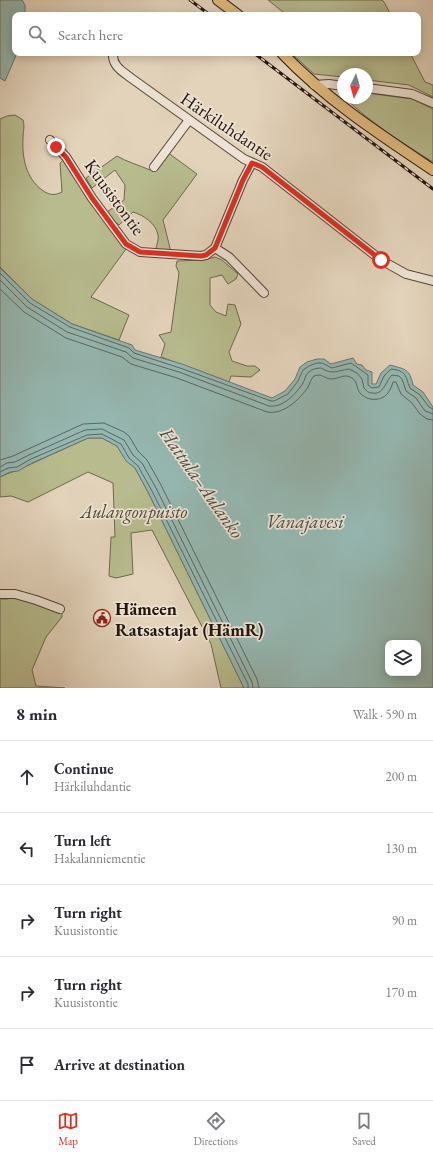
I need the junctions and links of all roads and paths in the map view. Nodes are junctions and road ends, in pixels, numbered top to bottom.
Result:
1 (218, 0) edge
2 (234, 12) edge
3 (114, 56) edge
4 (285, 56) edge
5 (314, 85) junction
6 (337, 86) edge
7 (373, 89) edge
8 (433, 103) edge
9 (189, 120) junction
10 (50, 140) dead end
11 (252, 163) junction
12 (154, 167) dead end
13 (433, 170) edge
14 (215, 248) junction
15 (433, 281) edge
16 (264, 293) dead end
17 (0, 594) edge
18 (60, 609) dead end

1 - 2 main road
3 - 9 street, Härkiluhdantie
4 - 5 main road
5 - 6 street
5 - 13 main road
7 - 8 street
9 - 11 street, Härkiluhdantie
9 - 12 street
10 - 14 street, Kuusistontie
11 - 14 street
11 - 15 street, Härkiluhdantie
14 - 16 street
17 - 18 street

